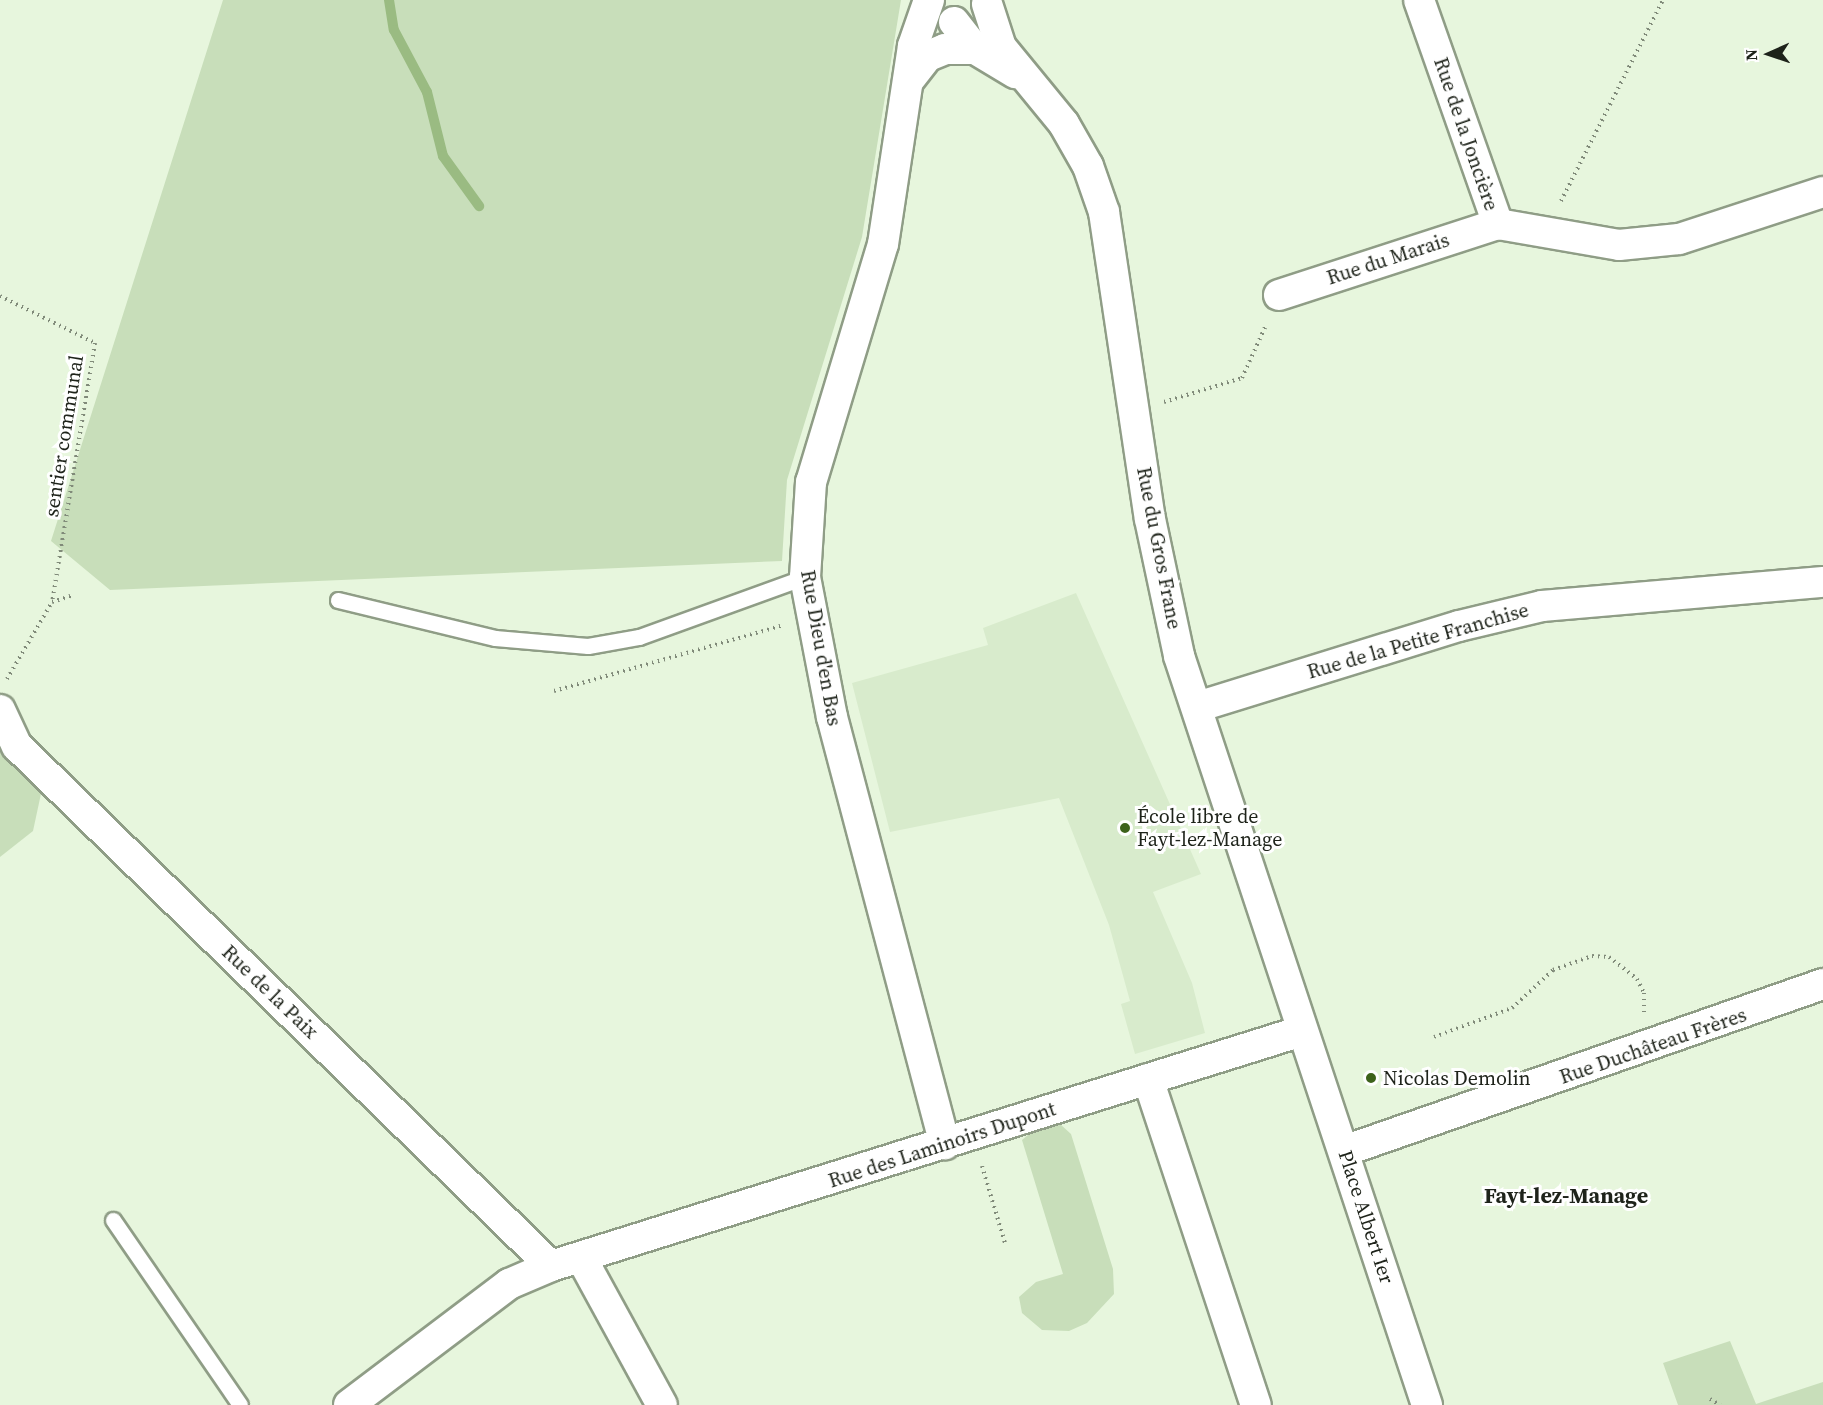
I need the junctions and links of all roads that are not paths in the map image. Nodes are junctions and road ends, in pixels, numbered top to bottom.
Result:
1 (930, 0) edge
2 (1419, 0) edge
3 (988, 2) edge
4 (954, 22) junction
5 (975, 49) junction
6 (1020, 75) junction
7 (909, 80) junction
8 (1823, 192) edge
9 (1498, 224) junction
10 (1279, 295) road end
11 (805, 577) junction
12 (1823, 582) edge
13 (338, 600) dead end
14 (1197, 707) junction
15 (2, 715) edge
16 (1823, 984) edge
17 (1302, 1030) junction
18 (1148, 1079) junction
19 (945, 1144) junction
20 (1344, 1151) junction
21 (113, 1220) dead end
22 (582, 1259) junction
23 (551, 1266) junction
24 (240, 1405) edge
25 (349, 1405) edge
26 (662, 1405) edge
27 (1256, 1405) edge
28 (1427, 1405) edge

1 - 4 street, Rue du Gros Frane
1 - 7 street
2 - 9 street, Rue de la Joncière
3 - 4 street
3 - 6 street, Rue du Gros Frane
4 - 5 street, Rue du Gros Frane
5 - 6 street, Rue du Gros Frane
5 - 7 street
6 - 14 street, Rue du Gros Frane
7 - 11 street, Rue Dieu d'en Bas
8 - 9 street, Rue de la Joncière
9 - 10 street, Rue du Marais
11 - 13 lane
11 - 19 street, Rue Dieu d'en Bas
12 - 14 street, Rue de la Petite Franchise
14 - 17 street, Rue du Gros Frane
15 - 23 street, Rue de la Paix
16 - 20 street, Rue Duchâteau Frères
17 - 18 street, Rue des Laminoirs Dupont
17 - 20 street, Place Albert Ier
18 - 19 street, Rue des Laminoirs Dupont
18 - 27 street
19 - 22 street, Rue des Laminoirs Dupont
20 - 28 street, Place Albert Ier
21 - 24 lane
22 - 23 street, Rue des Laminoirs Dupont
22 - 26 street
23 - 25 street, Rue des Laminoirs Dupont

